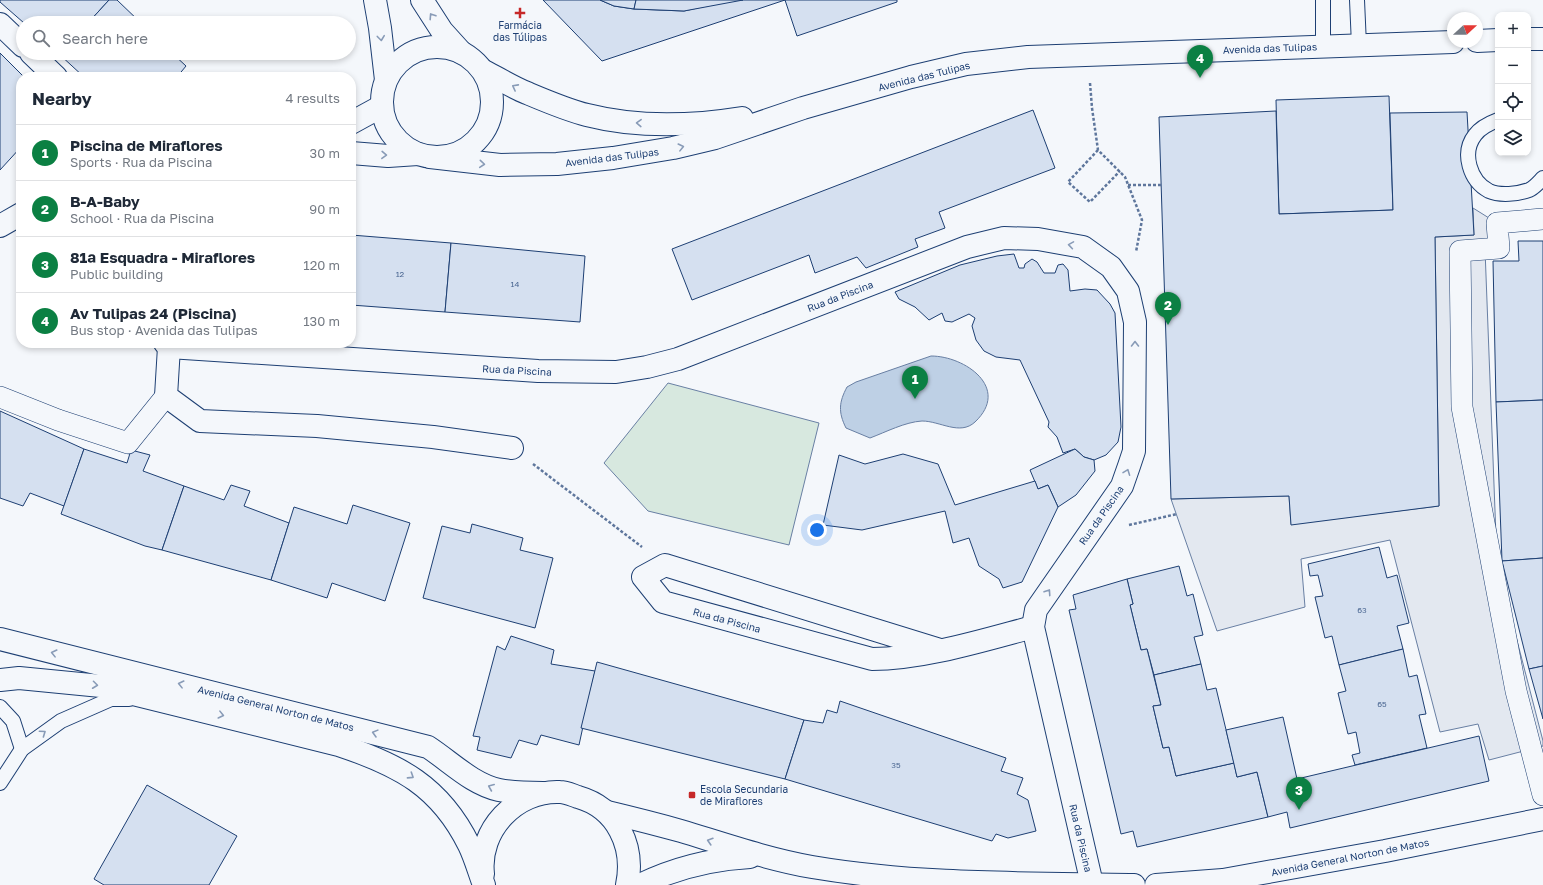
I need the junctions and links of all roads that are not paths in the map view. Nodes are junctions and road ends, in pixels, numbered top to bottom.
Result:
1 (375, 0) edge
2 (422, 0) edge
3 (1323, 0) edge
4 (1357, 0) edge
5 (0, 24) edge
6 (16, 39) edge
7 (1531, 39) edge
8 (1543, 39) edge
9 (1495, 40) edge
10 (1483, 41) edge
11 (1447, 42) edge
12 (1359, 45) junction
13 (1322, 46) junction
14 (461, 52) junction
15 (38, 60) edge
16 (484, 71) junction
17 (51, 72) edge
18 (386, 80) junction
19 (382, 106) junction
20 (803, 108) junction
21 (356, 120) edge
22 (1495, 121) edge
23 (356, 153) edge
24 (424, 156) junction
25 (1543, 178) edge
26 (16, 217) edge
27 (1543, 219) edge
28 (0, 226) edge
29 (167, 348) edge
30 (208, 348) edge
31 (166, 396) junction
32 (0, 397) edge
33 (512, 448) road end
34 (1033, 627) junction
35 (0, 639) edge
36 (940, 650) junction
37 (0, 680) edge
38 (154, 698) junction
39 (0, 707) edge
40 (22, 749) junction
41 (0, 783) edge
42 (543, 793) junction
43 (1543, 795) edge
44 (608, 812) junction
45 (1543, 819) edge
46 (761, 856) junction
47 (1092, 884) junction
48 (484, 885) edge
49 (628, 885) edge
50 (640, 885) edge
51 (1134, 885) edge
52 (1156, 885) edge

1 -> 18 street
14 -> 2 street
3 - 13 lane
4 - 12 lane
5 - 6 street
7 - 8 street
9 - 10 street
11 - 12 street, Avenida das Tulipas
12 - 13 street, Avenida das Tulipas
13 - 20 street, Avenida das Tulipas
14 - 16 street
14 - 18 street
15 - 17 street
20 -> 16 street
16 - 24 street
18 - 19 street
19 - 21 street
19 - 24 street
24 -> 20 street, Avenida das Tulipas
22 - 25 lane
23 -> 24 street, Avenida das Tulipas
26 - 28 street
27 - 43 street
29 - 31 street, Rua da Piscina
34 -> 30 street, Rua da Piscina
31 - 32 street
31 - 33 street
34 - 36 street, Rua da Piscina
34 - 47 street, Rua da Piscina
42 -> 35 street, Avenida General Norton de Matos
36 - 36 street, Rua da Piscina
37 -> 38 street, Avenida General Norton de Matos
40 -> 38 lane
38 -> 48 street, Avenida General Norton de Matos
39 - 40 lane
40 - 41 lane
42 - 44 street, Avenida General Norton de Matos
42 - 48 street
46 -> 44 street
44 - 49 street
45 - 52 street, Avenida General Norton de Matos
46 - 47 street
46 - 50 street
47 - 51 street

